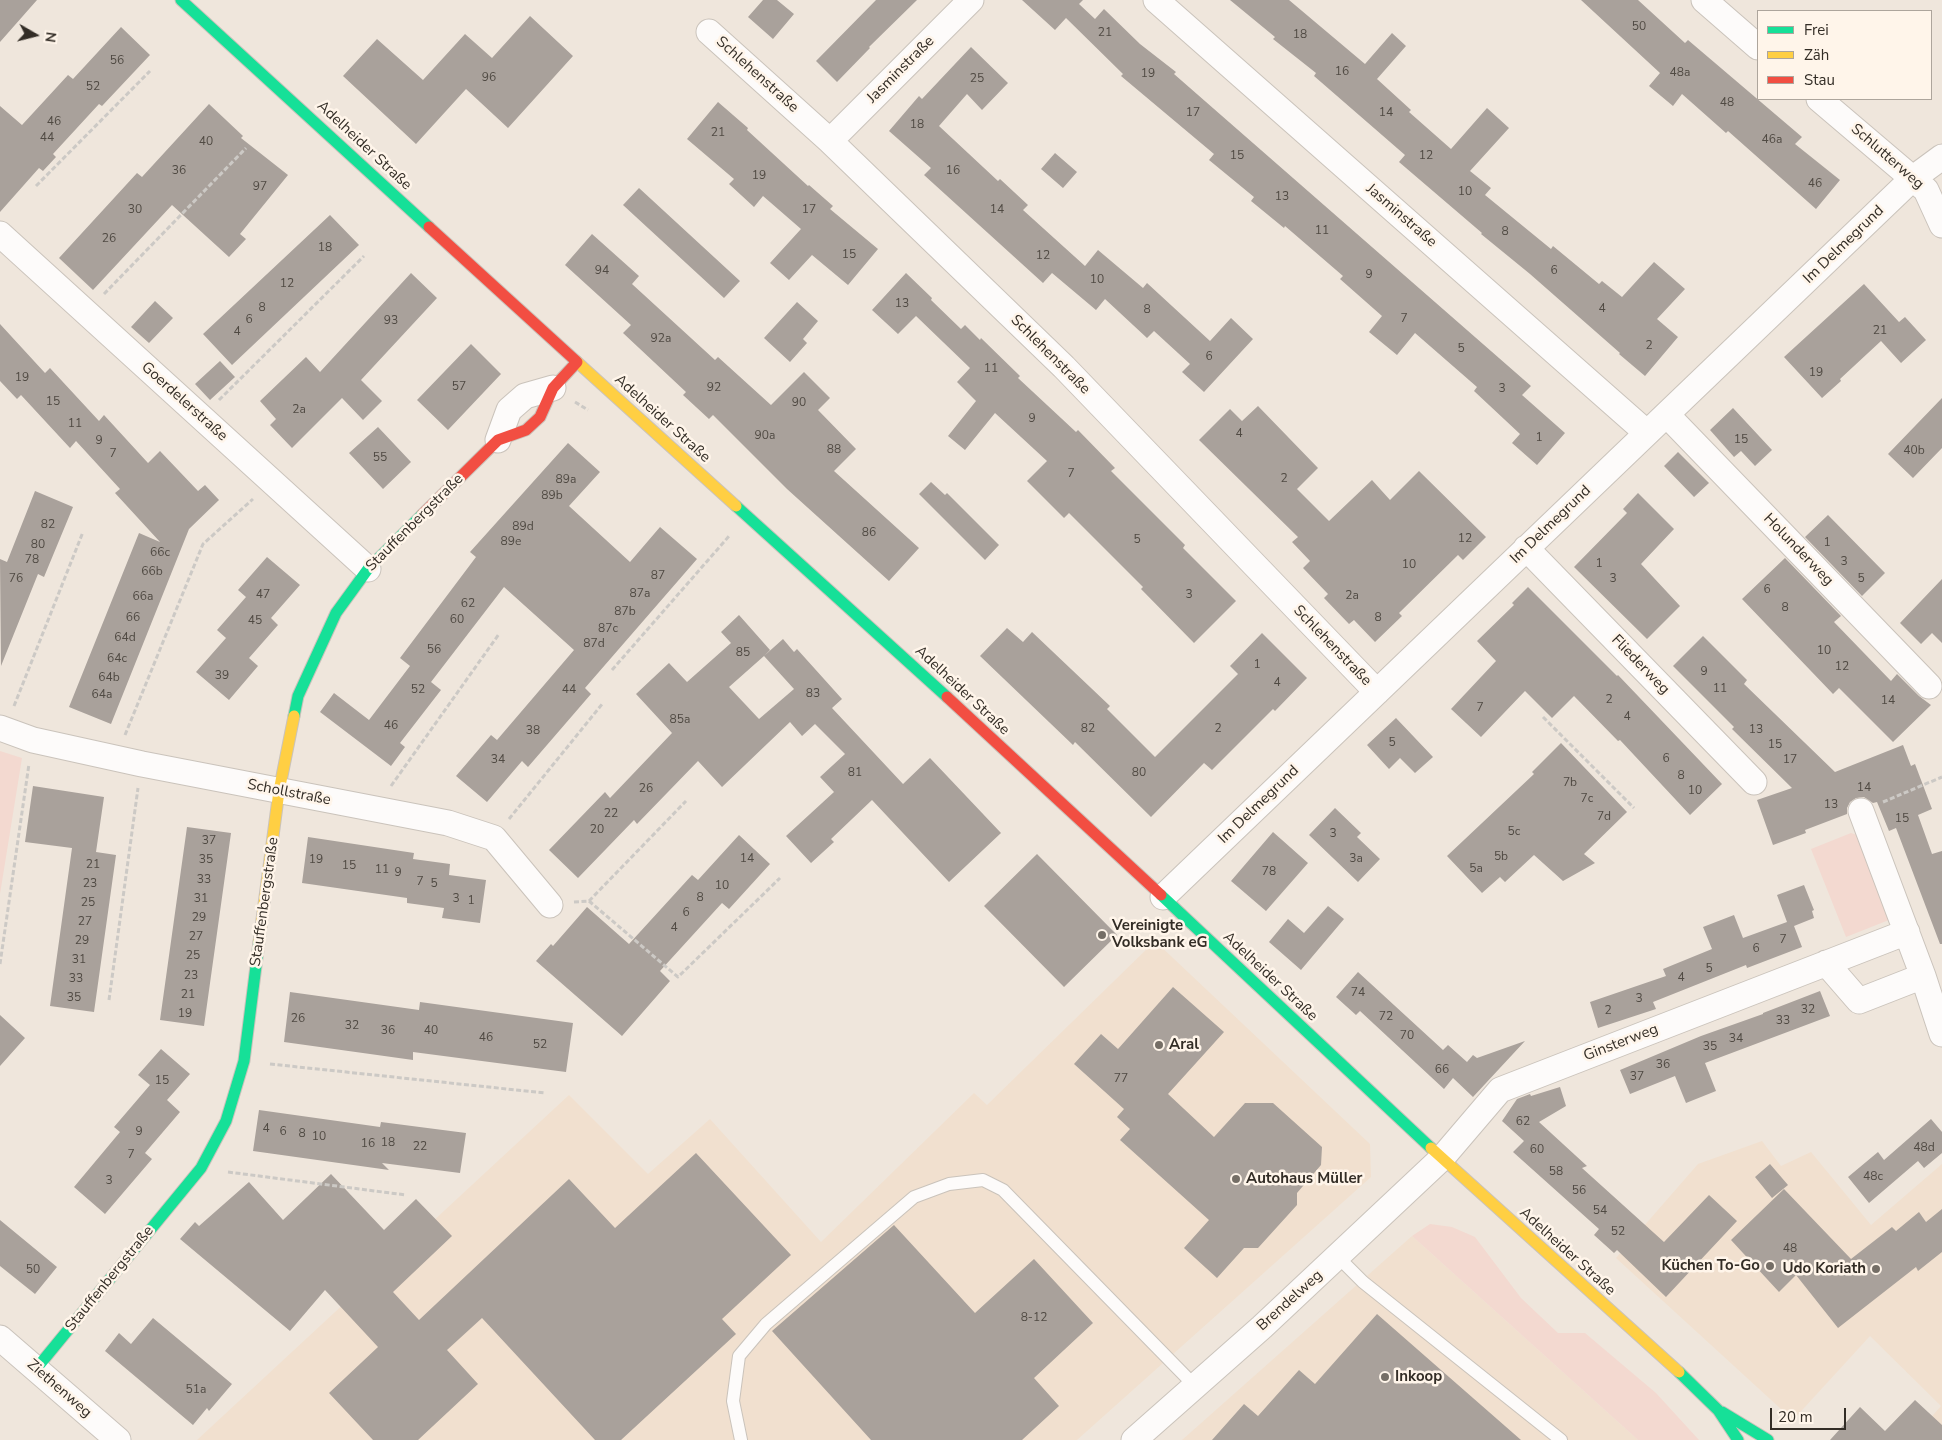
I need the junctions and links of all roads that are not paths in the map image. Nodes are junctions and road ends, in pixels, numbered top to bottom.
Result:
1 (181, 0) edge
2 (971, 0) edge
3 (1156, 0) edge
4 (1704, 0) edge
5 (709, 32) dead end
6 (1757, 46) edge
7 (1820, 100) edge
8 (830, 140) junction
9 (1942, 156) edge
10 (1912, 179) junction
11 (1942, 225) edge
12 (5, 249) edge
13 (577, 362) junction
14 (553, 388) joint
15 (1666, 415) junction
16 (1647, 433) junction
17 (498, 440) joint
18 (1526, 548) junction
19 (368, 569) junction
20 (1929, 686) dead end
21 (1377, 692) junction
22 (2, 729) edge
23 (1754, 782) dead end
24 (279, 791) junction
25 (1861, 811) road end
26 (1163, 897) junction
27 (550, 905) road end
28 (1906, 932) junction
29 (1826, 963) junction
30 (1922, 976) junction
31 (1942, 1034) edge
32 (1442, 1158) junction
33 (1338, 1257) junction
34 (0, 1338) edge
35 (36, 1369) junction
36 (1195, 1386) junction
37 (1718, 1410) junction
38 (1764, 1439) edge
39 (118, 1440) edge
40 (741, 1440) edge
41 (1134, 1440) edge
42 (1562, 1440) edge
43 (1738, 1440) edge

1 - 13 main road, Adelheider Straße
2 - 8 street, Jasminstraße
3 - 16 street, Jasminstraße
4 - 6 street
5 - 8 street, Schlehenstraße
7 - 10 street, Schlutterweg
8 - 21 street, Schlehenstraße
9 - 10 street, Im Delmegrund
10 - 11 street, Schlutterweg
10 - 15 street, Im Delmegrund
12 - 19 street, Goerdelerstraße
13 - 14 main road, Stauffenbergstraße
13 - 26 main road, Adelheider Straße
14 - 17 street, Stauffenbergstraße
15 - 16 street, Im Delmegrund
15 - 20 street, Holunderweg
16 - 18 street, Im Delmegrund
17 - 19 main road, Stauffenbergstraße
18 - 21 street, Im Delmegrund
18 - 23 street, Fliederweg
19 - 24 main road, Stauffenbergstraße
21 - 26 street, Im Delmegrund
22 - 24 street, Schollstraße
24 - 27 street, Schollstraße
24 - 35 main road, Stauffenbergstraße
25 - 28 street
26 - 32 main road, Adelheider Straße
28 - 29 street, Ginsterweg
28 - 30 street
29 - 30 street
29 - 32 street, Ginsterweg
30 - 31 street
32 - 33 street, Brendelweg
32 - 37 main road, Adelheider Straße
33 - 36 street, Brendelweg
33 - 42 lane
34 - 35 street, Ziethenweg
35 - 39 street, Ziethenweg
36 - 40 lane
36 - 41 street, Brendelweg
37 - 38 main road, Adelheider Straße
37 - 43 main road, Adelheider Straße

